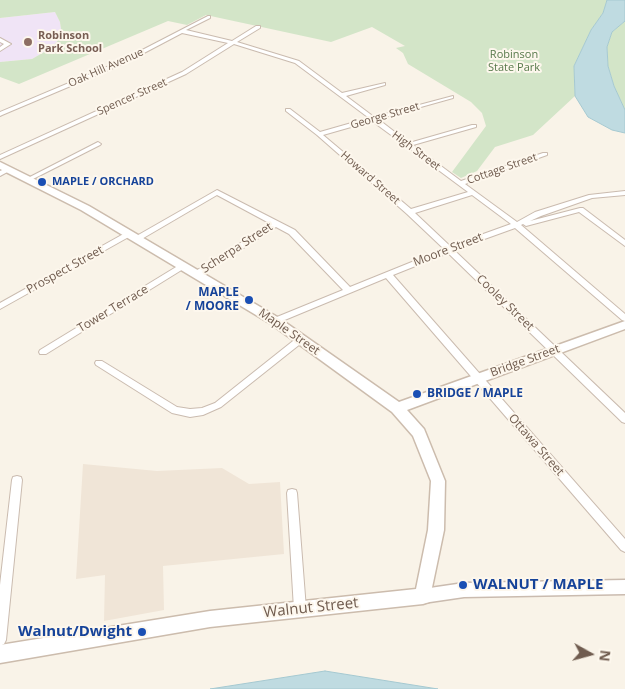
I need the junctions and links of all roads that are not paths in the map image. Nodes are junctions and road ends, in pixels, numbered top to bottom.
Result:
1 (208, 17) dead end
2 (258, 27) dead end
3 (182, 31) junction
4 (0, 40) edge
5 (234, 43) junction
6 (0, 49) edge
7 (383, 84) dead end
8 (341, 95) junction
9 (451, 97) dead end
10 (288, 110) dead end
11 (0, 114) edge
12 (374, 119) junction
13 (474, 126) dead end
14 (319, 134) junction
15 (98, 144) dead end
16 (408, 145) junction
17 (545, 154) dead end
18 (0, 157) edge
19 (3, 169) edge
20 (29, 179) junction
21 (460, 183) junction
22 (472, 192) junction
23 (625, 193) edge
24 (410, 212) junction
25 (277, 223) junction
26 (516, 225) junction
27 (134, 236) junction
28 (625, 244) edge
29 (450, 249) junction
30 (184, 266) junction
31 (197, 274) junction
32 (387, 274) junction
33 (348, 290) junction
34 (0, 306) edge
35 (625, 318) edge
36 (275, 321) junction
37 (625, 325) edge
38 (300, 339) junction
39 (554, 350) junction
40 (42, 352) dead end
41 (99, 362) dead end
42 (478, 378) junction
43 (397, 408) junction
44 (625, 419) edge
45 (16, 480) dead end
46 (292, 493) dead end
47 (625, 547) edge
48 (625, 587) edge
49 (423, 596) junction
50 (300, 609) junction
51 (0, 640) edge
52 (0, 654) edge

1 - 3 street, Oak Hill Avenue
2 - 5 street, Spencer Street
3 - 5 street, High Street
3 - 11 street, Oak Hill Avenue
4 - 6 street
5 - 8 street, High Street
5 - 18 street, Spencer Street
7 - 8 street
8 - 12 street, High Street
9 - 12 street, George Street
10 - 14 street, Howard Street
12 - 14 street, George Street
12 - 16 street, High Street
13 - 16 street
14 - 24 street, Howard Street
15 - 20 street
16 - 21 street, High Street
17 - 21 street, Cottage Street
19 - 20 main road, Maple Street
20 - 27 main road, Maple Street
21 - 22 street, High Street
22 - 24 street
22 - 26 street, High Street
23 - 26 street, Moore Street
24 - 29 street, Howard Street
25 - 27 street, Prospect Street
25 - 31 street, Scherpa Street
25 - 33 street
26 - 28 street
26 - 29 street, Moore Street
26 - 35 street, High Street
27 - 30 main road, Maple Street
27 - 34 street, Prospect Street
29 - 32 street, Moore Street
29 - 39 street, Cooley Street
30 - 31 main road, Maple Street
30 - 40 street, Tower Terrace
31 - 36 main road, Maple Street
32 - 33 street, Moore Street
32 - 42 street, Ottawa Street
33 - 36 street, Moore Street
36 - 38 main road, Maple Street
37 - 39 main road, Bridge Street
38 - 41 street
38 - 43 main road, Maple Street
39 - 42 main road, Bridge Street
39 - 44 street, Cooley Street
42 - 43 main road, Bridge Street
42 - 47 street, Ottawa Street
43 - 49 main road, Maple Street
45 - 51 street
46 - 50 street
48 - 49 street, Walnut Street
49 - 50 main road, Walnut Street
50 - 52 main road, Walnut Street

